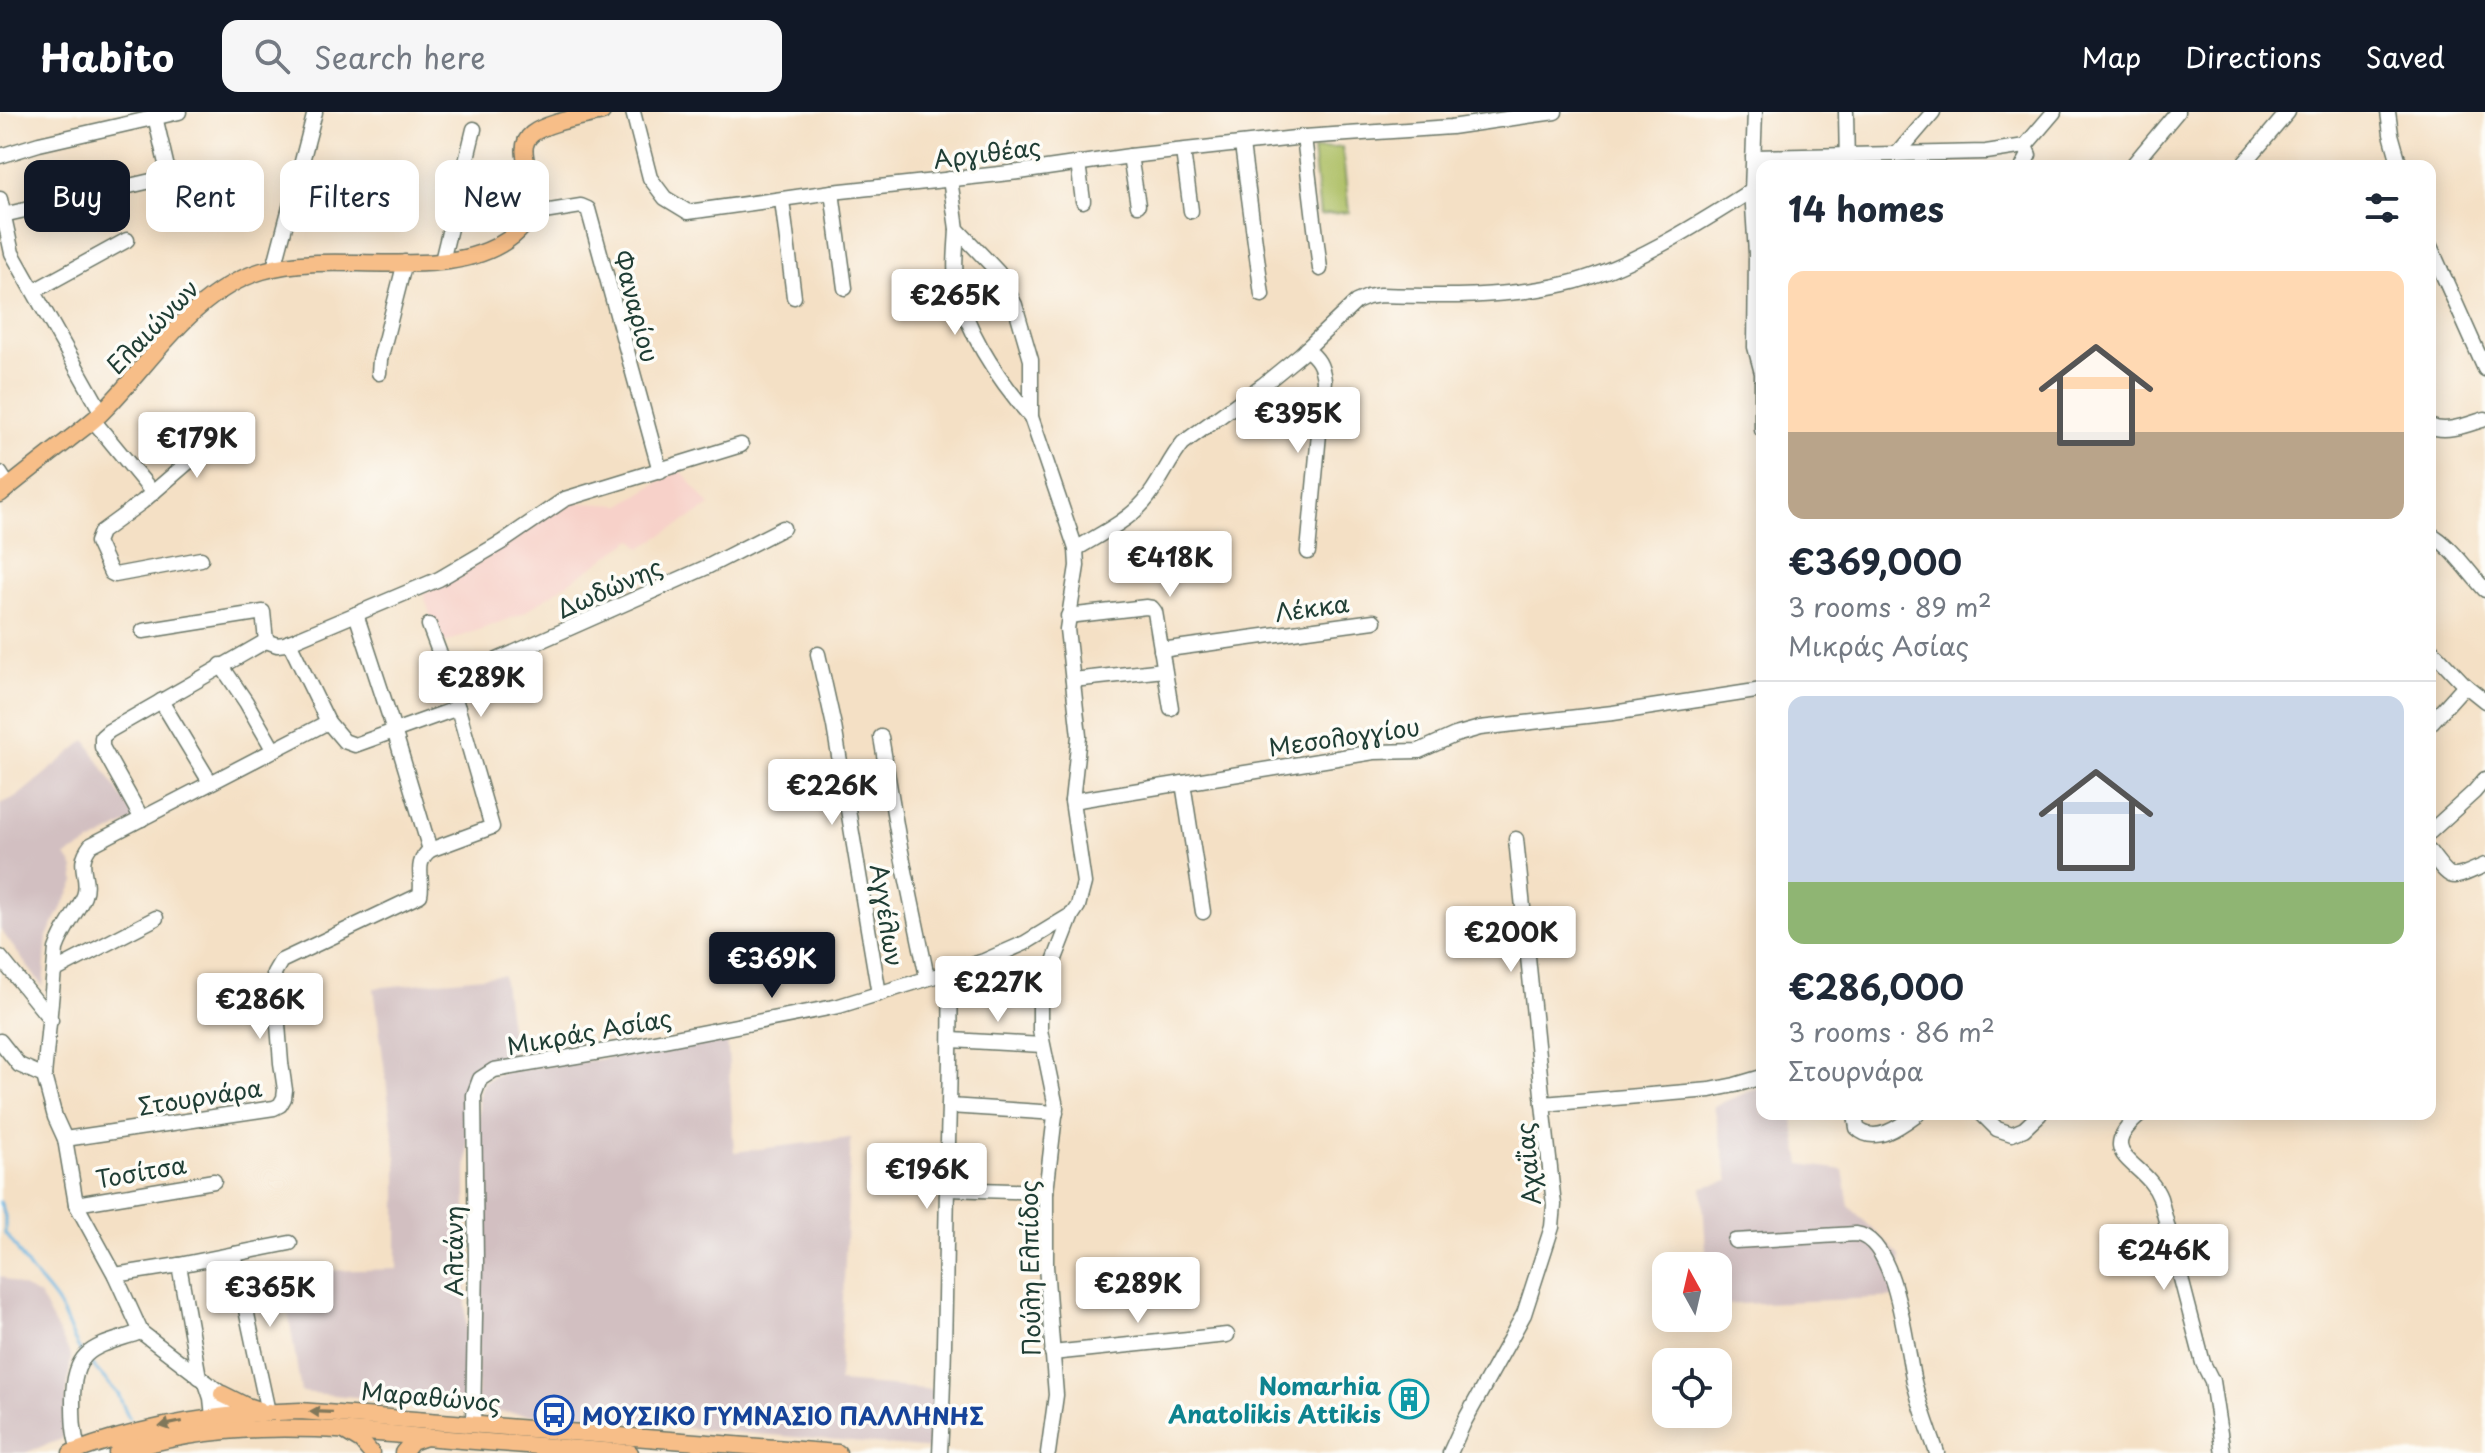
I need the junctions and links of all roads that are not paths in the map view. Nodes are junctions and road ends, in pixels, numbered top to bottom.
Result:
1 (179, 112) edge
2 (315, 112) edge
3 (602, 112) edge
4 (633, 112) edge
5 (1555, 112) edge
6 (1755, 112) edge
7 (1846, 112) edge
8 (1933, 112) edge
9 (2054, 112) edge
10 (2177, 112) edge
11 (2288, 112) edge
12 (2388, 112) edge
13 (155, 115) edge
14 (572, 116) edge
15 (474, 129) dead end
16 (1304, 137) junction
17 (1242, 145) junction
18 (2025, 146) junction
19 (1183, 151) junction
20 (1897, 154) junction
21 (0, 156) edge
22 (1130, 156) junction
23 (1753, 157) junction
24 (526, 160) edge
25 (1824, 160) edge
26 (1847, 160) edge
27 (1854, 160) edge
28 (2026, 160) edge
29 (2137, 160) edge
30 (2247, 160) edge
31 (2398, 160) edge
32 (1078, 163) junction
33 (950, 179) junction
34 (1752, 190) junction
35 (832, 192) junction
36 (0, 199) edge
37 (782, 200) junction
38 (1083, 201) dead end
39 (1138, 205) dead end
40 (549, 211) edge
41 (1191, 211) dead end
42 (3, 215) junction
43 (957, 229) junction
44 (518, 232) edge
45 (127, 240) dead end
46 (2436, 259) edge
47 (442, 261) junction
48 (405, 262) junction
49 (1756, 266) edge
50 (1756, 266) edge
51 (274, 268) junction
52 (1320, 269) dead end
53 (845, 288) dead end
54 (34, 291) junction
55 (1262, 295) dead end
56 (794, 297) dead end
57 (1306, 349) junction
58 (1756, 351) edge
59 (2485, 369) edge
60 (379, 373) dead end
61 (98, 416) junction
62 (1031, 417) junction
63 (2485, 419) edge
64 (2436, 429) edge
65 (215, 439) dead end
66 (741, 445) dead end
67 (660, 471) junction
68 (3, 484) edge
69 (153, 493) junction
70 (783, 528) dead end
71 (2436, 539) edge
72 (1076, 549) junction
73 (1308, 552) dead end
74 (201, 559) dead end
75 (2485, 590) edge
76 (356, 614) junction
77 (1068, 616) junction
78 (1374, 621) dead end
79 (429, 625) dead end
80 (143, 631) dead end
81 (266, 641) junction
82 (289, 642) junction
83 (1161, 650) junction
84 (818, 654) dead end
85 (2436, 654) edge
86 (221, 665) junction
87 (1164, 670) junction
88 (1073, 680) junction
89 (450, 681) junction
90 (2465, 685) junction
91 (1756, 691) edge
92 (161, 701) junction
93 (2485, 701) edge
94 (458, 708) junction
95 (1171, 708) dead end
96 (2436, 717) edge
97 (328, 722) junction
98 (394, 730) junction
99 (881, 737) dead end
100 (273, 749) junction
101 (2485, 779) edge
102 (210, 782) junction
103 (1183, 783) junction
104 (1072, 801) junction
105 (142, 819) junction
106 (2436, 827) edge
107 (1516, 839) dead end
108 (430, 850) junction
109 (2436, 860) edge
110 (2485, 865) edge
111 (1203, 912) dead end
112 (1072, 915) junction
113 (156, 918) dead end
114 (0, 957) edge
115 (56, 970) junction
116 (950, 970) junction
117 (927, 977) junction
118 (879, 994) junction
119 (51, 1020) junction
120 (952, 1040) junction
121 (0, 1041) edge
122 (1042, 1045) junction
123 (44, 1076) junction
124 (480, 1079) joint
125 (1756, 1079) edge
126 (1543, 1104) junction
127 (949, 1106) junction
128 (1056, 1113) junction
129 (1856, 1120) edge
130 (1908, 1120) edge
131 (1988, 1120) edge
132 (2034, 1120) edge
133 (2135, 1120) edge
134 (65, 1139) junction
135 (214, 1181) dead end
136 (947, 1189) junction
137 (1046, 1192) junction
138 (76, 1204) junction
139 (1735, 1241) dead end
140 (290, 1243) dead end
141 (234, 1254) junction
142 (179, 1265) junction
143 (115, 1275) junction
144 (141, 1332) junction
145 (1227, 1335) dead end
146 (1052, 1353) junction
147 (202, 1380) junction
148 (222, 1394) junction
149 (268, 1412) junction
150 (1464, 1422) junction
151 (220, 1423) junction
152 (374, 1424) junction
153 (473, 1424) junction
154 (393, 1426) junction
155 (333, 1428) junction
156 (426, 1437) junction
157 (75, 1452) edge
158 (117, 1453) edge
159 (374, 1453) edge
160 (396, 1453) edge
161 (403, 1453) edge
162 (630, 1453) edge
163 (838, 1453) edge
164 (940, 1453) edge
165 (1048, 1453) edge
166 (1438, 1453) edge
167 (1450, 1453) edge
168 (1937, 1453) edge
169 (2223, 1453) edge

1 - 13 street
2 - 51 street
3 - 14 main road
4 - 37 street, Αργιθέας
5 - 16 street, Αργιθέας
6 - 23 street
7 - 26 street
8 - 20 street
9 - 18 street
10 - 29 street
11 - 30 street
12 - 31 street
13 - 21 street
13 - 42 street
14 - 24 main road
15 - 47 street
16 - 17 street, Αργιθέας
16 - 52 street
17 - 19 street, Αργιθέας
17 - 55 street
18 - 20 street
18 - 28 street
19 - 22 street, Αργιθέας
19 - 41 street
20 - 27 street
22 - 32 street, Αργιθέας
22 - 39 street
23 - 25 street
23 - 34 street
32 - 33 street, Αργιθέας
32 - 38 street
33 - 35 street, Αργιθέας
33 - 43 street
34 - 49 street
34 - 57 street
35 - 37 street, Αργιθέας
35 - 53 street
36 - 42 street
37 - 56 street
40 - 67 street, Φαναρίου
42 - 54 street
43 - 62 street
43 - 62 street
44 - 47 main road, Ελαιώνων
45 - 54 street
46 - 59 street
47 - 48 main road, Ελαιώνων
48 - 51 main road, Ελαιώνων
48 - 60 street
50 - 58 street
51 - 61 main road, Ελαιώνων
54 - 61 street
57 - 72 street
57 - 73 street
61 - 68 main road, Ελαιώνων
61 - 69 street
62 - 72 street
63 - 64 street
65 - 69 street
66 - 67 street
67 - 76 street
69 - 74 street
70 - 89 street, Δωδώνης
71 - 75 street
72 - 77 street, Πούλη Ελπίδος
76 - 82 street
76 - 98 street
77 - 83 street
77 - 88 street, Πούλη Ελπίδος
78 - 83 street, Λέκκα
79 - 89 street
80 - 81 street
81 - 82 street
81 - 86 street
82 - 97 street
83 - 87 street
84 - 118 street, Αγγέλων
85 - 90 street
86 - 92 street
86 - 100 street
87 - 88 street
87 - 95 street
88 - 104 street, Πούλη Ελπίδος
89 - 94 street
90 - 93 street
90 - 96 street
91 - 103 street, Μεσολογγίου
92 - 102 street
92 - 105 street
94 - 98 street
94 - 108 street
97 - 98 street
97 - 100 street
98 - 108 street
99 - 117 street
100 - 102 street
101 - 106 street
102 - 105 street
103 - 104 street, Μεσολογγίου
103 - 111 street
104 - 112 street, Πούλη Ελπίδος
105 - 115 street
107 - 126 street
108 - 134 street, Στουρνάρα
109 - 110 street
112 - 116 street, Μικράς Ασίας
112 - 122 street, Πούλη Ελπίδος
113 - 115 street
114 - 119 street
115 - 119 street
116 - 117 street, Μικράς Ασίας
116 - 120 street
117 - 118 street, Μικράς Ασίας
118 - 124 street, Μικράς Ασίας
119 - 123 street
120 - 122 street
120 - 127 street
121 - 123 street
122 - 128 street, Πούλη Ελπίδος
123 - 134 street
124 - 153 street, Αλτάνη
125 - 126 street, Αχαΐας
126 - 150 street, Αχαΐας
127 - 128 street
127 - 136 street
128 - 137 street, Πούλη Ελπίδος
129 - 130 street
131 - 132 street
133 - 169 street
134 - 138 street
135 - 138 street, Τοσίτσα
136 - 137 street
136 - 164 street
137 - 146 street, Πούλη Ελπίδος
138 - 143 street
139 - 168 street
140 - 141 street
141 - 142 street
141 - 149 street
142 - 143 street
142 - 147 street
143 - 144 street
144 - 147 street
144 - 157 street
145 - 146 street
146 - 165 street, Πούλη Ελπίδος
147 - 148 street
147 - 151 street
148 - 149 main road
148 - 151 street
149 - 151 main road, Μαραθώνος
152 -> 149 main road, Μαραθώνος
150 - 166 street, Αχαΐας
150 - 167 street, Αχαΐας
151 - 155 main road, Μαραθώνος
151 -> 157 main road, Μαραθώνος
151 - 158 main road, Μαραθώνος
152 - 154 main road, Μαραθώνος
152 - 155 main road, Μαραθώνος
152 - 159 main road
153 - 154 main road, Μαραθώνος
153 - 163 main road, Μαραθώνος
154 - 156 main road, Μαραθώνος
154 - 160 main road
155 - 159 main road
156 - 161 main road
156 - 162 main road, Μαραθώνος

